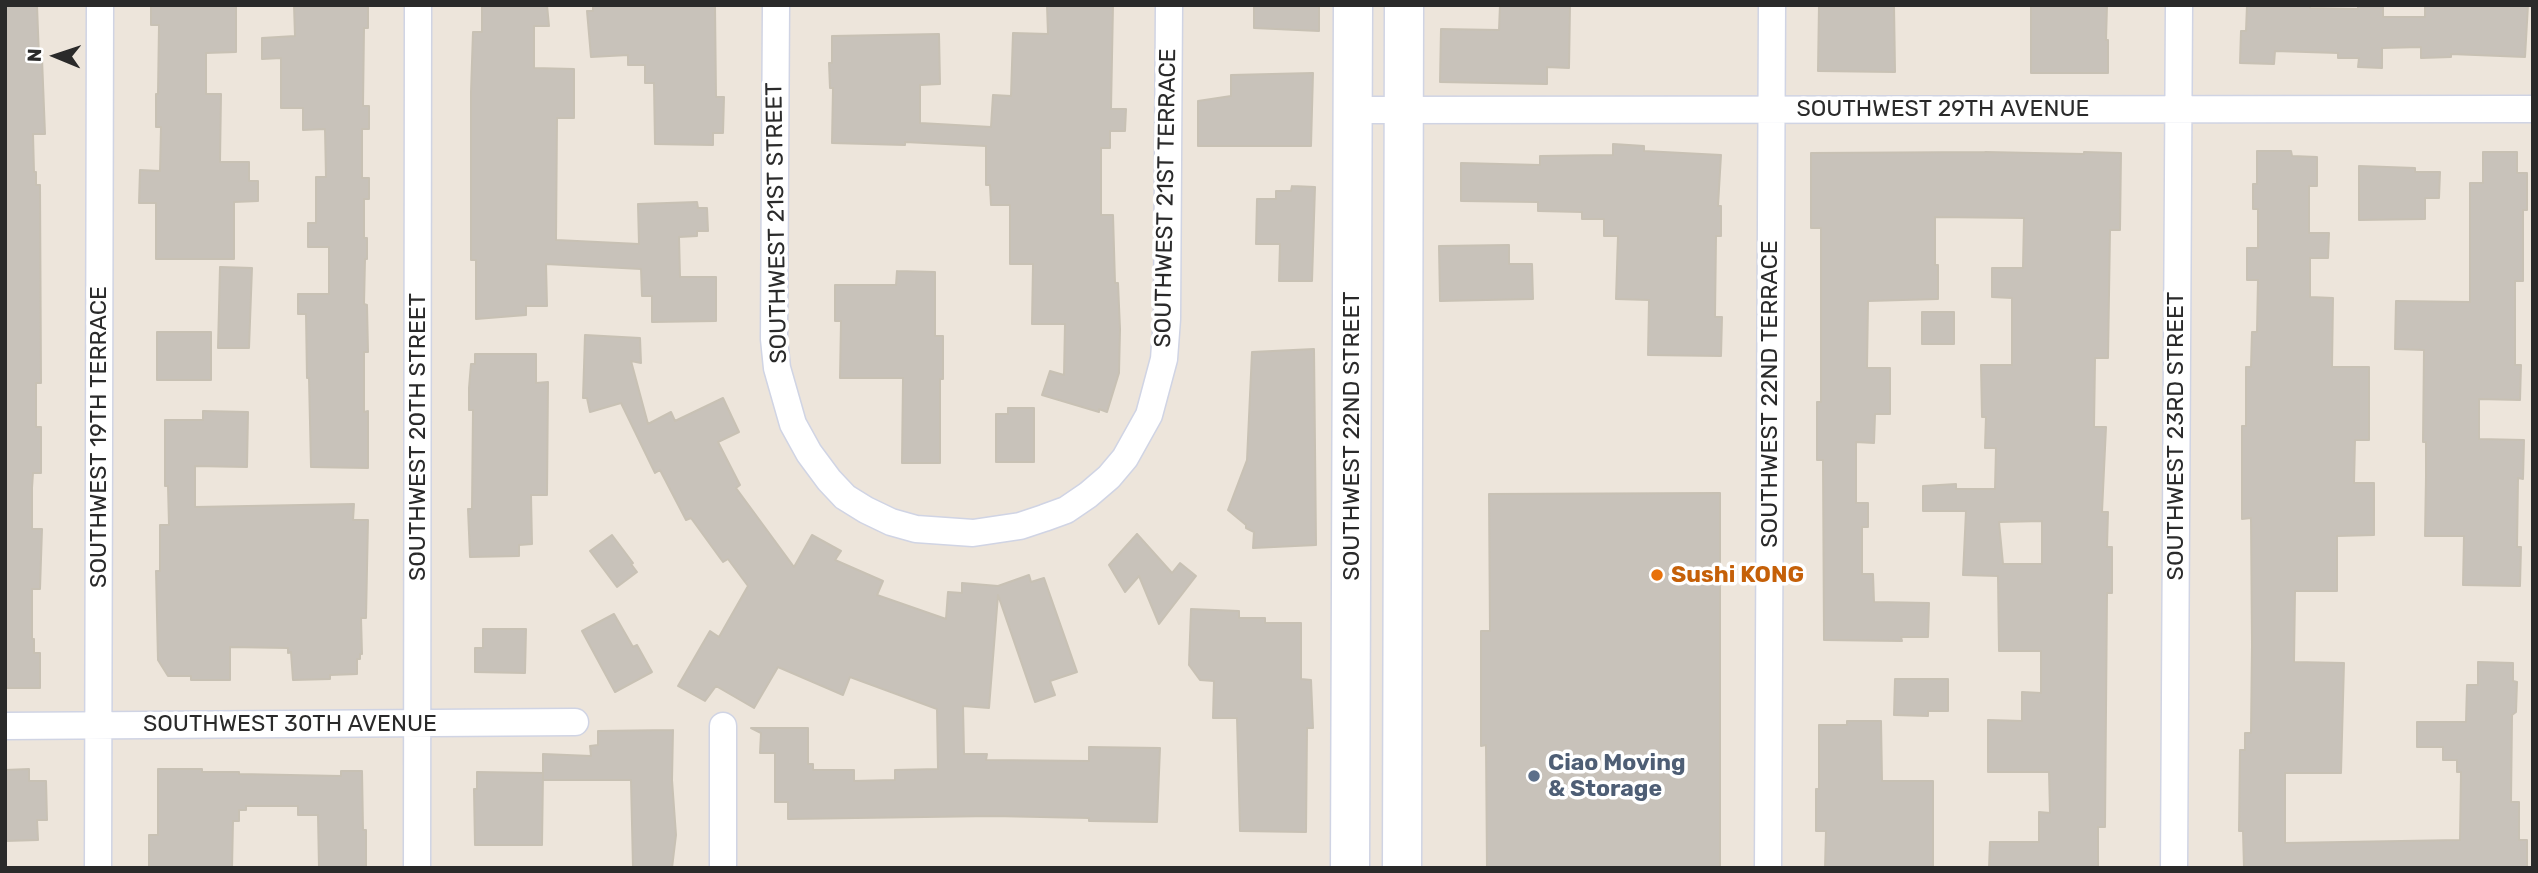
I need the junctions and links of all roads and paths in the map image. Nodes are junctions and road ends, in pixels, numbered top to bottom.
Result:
1 (100, 5) edge
2 (418, 5) edge
3 (776, 5) edge
4 (1169, 5) edge
5 (1353, 5) edge
6 (1404, 5) edge
7 (1772, 5) edge
8 (2179, 5) edge
9 (1404, 109) junction
10 (1772, 109) junction
11 (2178, 109) junction
12 (1353, 110) junction
13 (2533, 110) edge
14 (973, 533) joint
15 (575, 722) dead end
16 (417, 723) junction
17 (98, 725) junction
18 (5, 726) edge
19 (723, 726) dead end
20 (98, 868) edge
21 (417, 868) edge
22 (723, 868) edge
23 (1350, 868) edge
24 (1402, 868) edge
25 (1768, 868) edge
26 (2175, 868) edge

1 - 17 street, SOUTHWEST 19TH TERRACE
2 - 16 street, SOUTHWEST 20TH STREET
3 - 14 street, SOUTHWEST 21ST STREET
4 - 14 street, SOUTHWEST 21ST TERRACE
5 - 12 main road, SOUTHWEST 22ND STREET
6 - 9 main road
7 - 10 street, SOUTHWEST 22ND TERRACE
8 - 11 street, SOUTHWEST 23RD STREET
9 - 10 street, SOUTHWEST 29TH AVENUE
9 - 12 street, SOUTHWEST 29TH AVENUE
9 - 24 main road
10 - 11 street, SOUTHWEST 29TH AVENUE
10 - 25 street, SOUTHWEST 22ND TERRACE
11 - 13 street, SOUTHWEST 29TH AVENUE
11 - 26 street, SOUTHWEST 23RD STREET
12 - 23 main road, SOUTHWEST 22ND STREET
15 - 16 street, SOUTHWEST 30TH AVENUE
16 - 17 street, SOUTHWEST 30TH AVENUE
16 - 21 street, SOUTHWEST 20TH STREET
17 - 18 street, SOUTHWEST 30TH AVENUE
17 - 20 street, SOUTHWEST 19TH TERRACE
19 - 22 street

